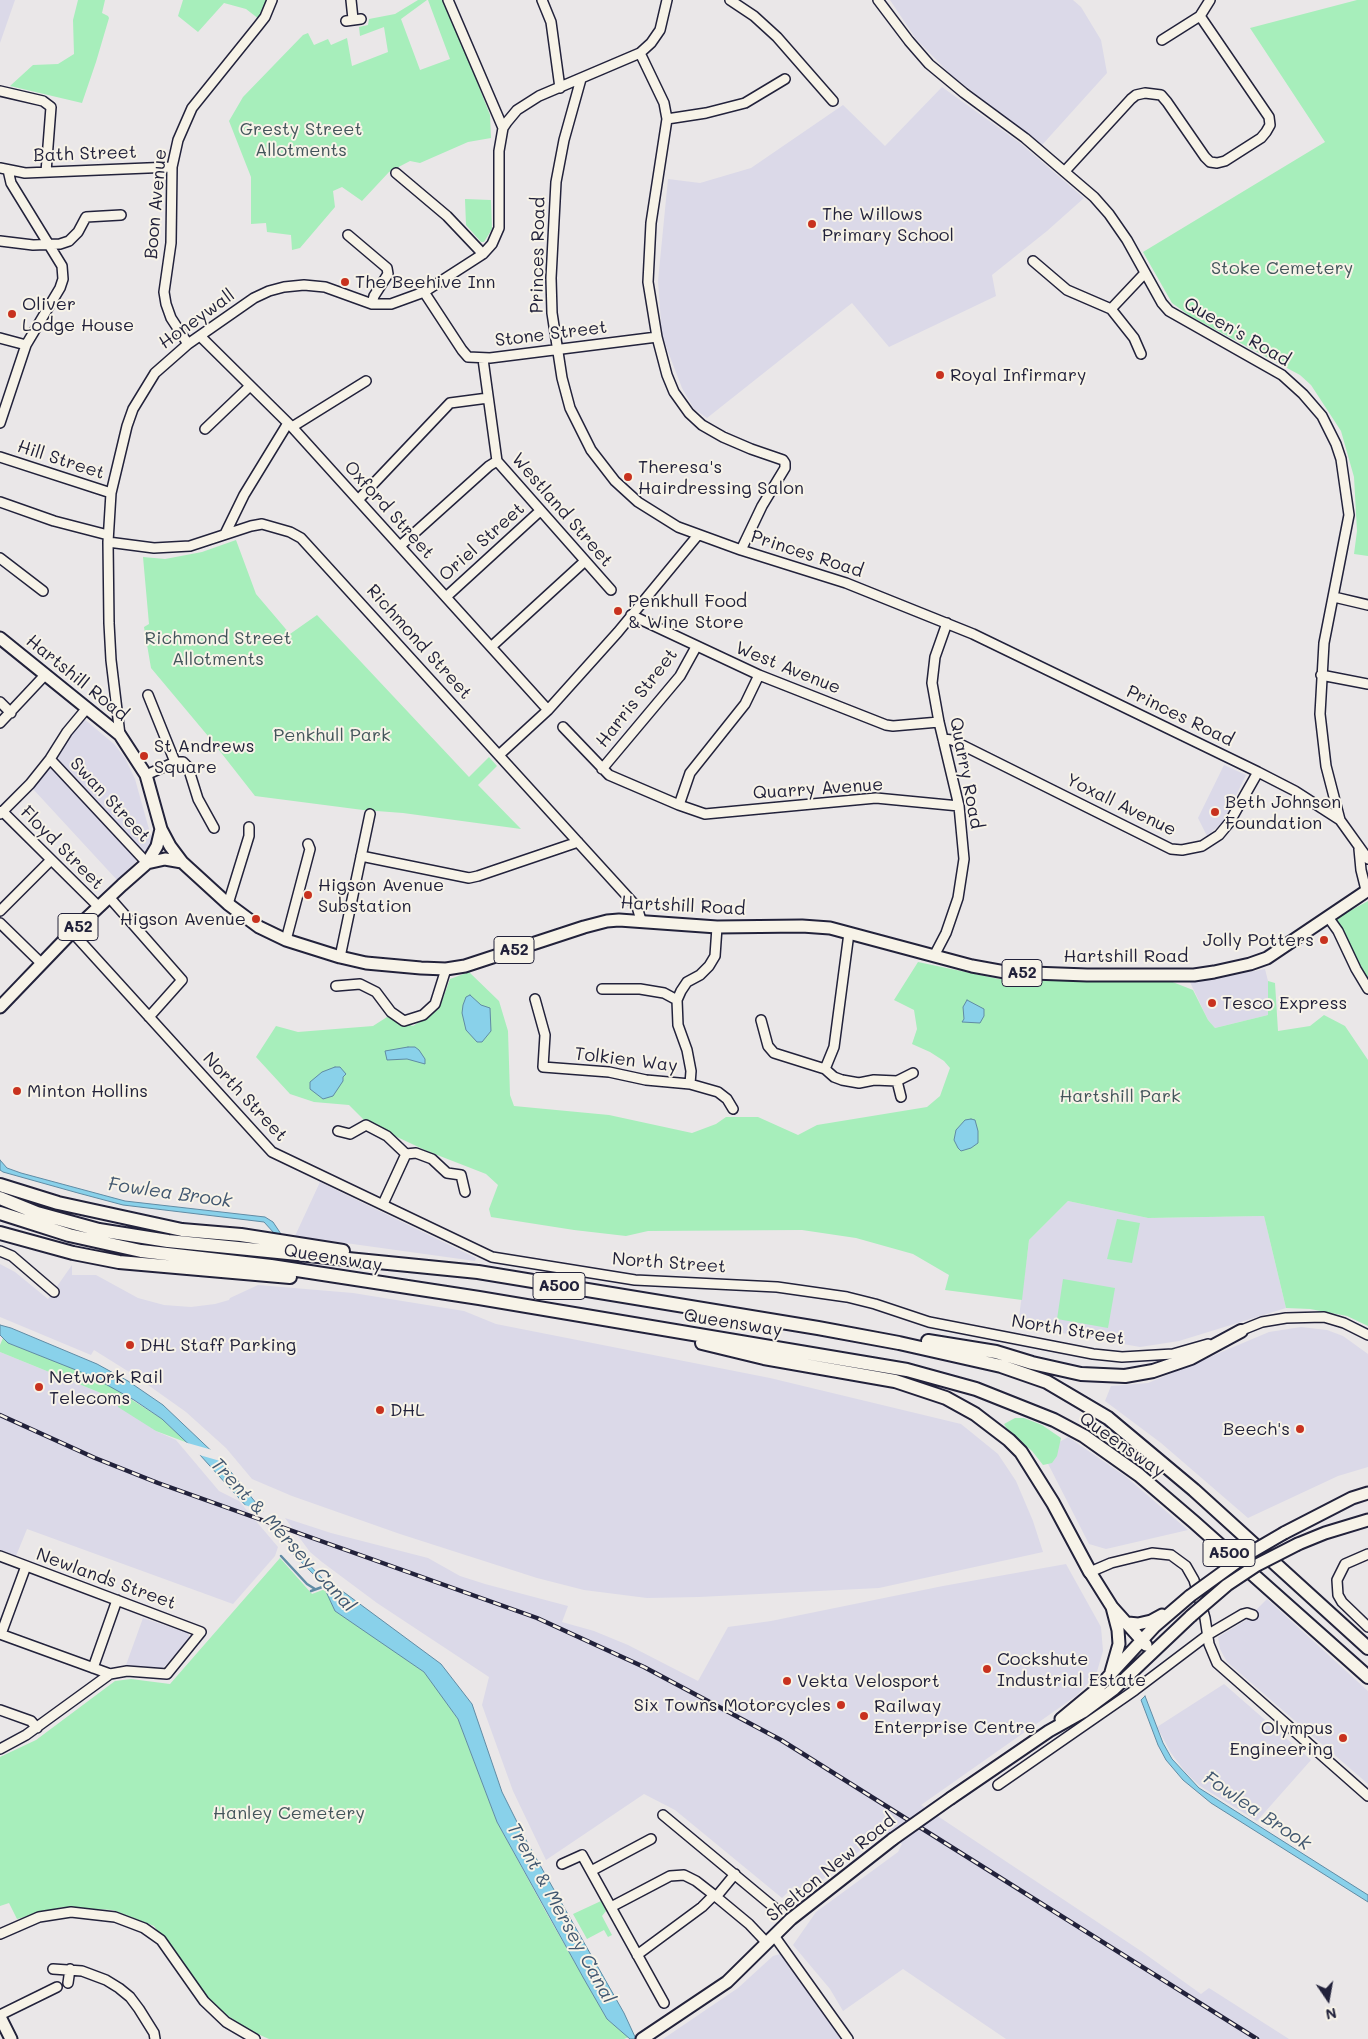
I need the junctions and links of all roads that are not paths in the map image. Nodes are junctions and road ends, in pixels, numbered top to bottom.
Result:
1 (272, 0) edge
2 (350, 0) edge
3 (448, 0) edge
4 (542, 0) edge
5 (667, 0) edge
6 (730, 0) edge
7 (878, 0) edge
8 (1210, 0) edge
9 (1200, 16) junction
10 (353, 20) dead end
11 (1162, 40) dead end
12 (640, 53) junction
13 (581, 79) junction
14 (785, 79) dead end
15 (560, 88) junction
16 (0, 91) edge
17 (833, 101) dead end
18 (667, 119) junction
19 (503, 128) junction
20 (172, 167) junction
21 (4, 169) edge
22 (1065, 171) junction
23 (46, 172) junction
24 (396, 173) dead end
25 (121, 215) dead end
26 (348, 235) dead end
27 (0, 241) edge
28 (49, 244) junction
29 (483, 254) junction
30 (1033, 262) dead end
31 (1145, 273) junction
32 (424, 292) junction
33 (372, 304) junction
34 (1111, 309) junction
35 (200, 336) junction
36 (0, 338) edge
37 (657, 338) junction
38 (188, 344) junction
39 (26, 345) junction
40 (556, 350) junction
41 (1141, 354) dead end
42 (483, 358) junction
43 (366, 381) dead end
44 (250, 386) junction
45 (4, 394) edge
46 (488, 398) junction
47 (0, 423) edge
48 (290, 425) junction
49 (205, 430) dead end
50 (0, 456) edge
51 (497, 461) junction
52 (111, 493) junction
53 (358, 500) junction
54 (0, 502) edge
55 (540, 511) junction
56 (225, 534) junction
57 (698, 535) junction
58 (108, 539) junction
59 (400, 546) junction
60 (741, 550) junction
61 (0, 558) edge
62 (585, 561) junction
63 (611, 590) dead end
64 (43, 591) dead end
65 (446, 597) junction
66 (1334, 597) junction
67 (1368, 605) edge
68 (631, 615) junction
69 (947, 623) junction
70 (0, 638) edge
71 (491, 647) junction
72 (696, 647) junction
73 (45, 675) junction
74 (759, 675) junction
75 (1321, 675) junction
76 (1368, 684) edge
77 (148, 695) dead end
78 (0, 702) edge
79 (87, 708) junction
80 (548, 710) junction
81 (11, 713) junction
82 (939, 722) junction
83 (0, 723) edge
84 (563, 727) dead end
85 (120, 735) junction
86 (943, 739) junction
87 (499, 755) junction
88 (50, 759) junction
89 (176, 762) junction
90 (602, 769) junction
91 (1258, 772) junction
92 (146, 775) junction
93 (679, 805) junction
94 (959, 806) junction
95 (1, 812) edge
96 (370, 814) dead end
97 (1340, 820) junction
98 (249, 827) dead end
99 (214, 828) dead end
100 (161, 829) junction
101 (578, 842) junction
102 (308, 844) dead end
103 (1359, 849) junction
104 (361, 856) junction
105 (1368, 858) edge
106 (51, 860) junction
107 (182, 862) junction
108 (147, 863) junction
109 (1367, 890) edge
110 (109, 897) junction
111 (228, 904) junction
112 (99, 907) junction
113 (0, 911) edge
114 (1328, 917) junction
115 (641, 920) junction
116 (0, 923) edge
117 (717, 927) junction
118 (72, 932) junction
119 (849, 934) junction
120 (286, 940) junction
121 (934, 956) junction
122 (340, 957) junction
123 (41, 963) junction
124 (446, 969) junction
125 (336, 986) dead end
126 (602, 989) dead end
127 (1368, 989) edge
128 (535, 999) dead end
129 (677, 1000) junction
130 (0, 1007) edge
131 (149, 1017) junction
132 (761, 1020) dead end
133 (825, 1069) junction
134 (913, 1073) dead end
135 (898, 1081) junction
136 (690, 1084) junction
137 (901, 1097) dead end
138 (733, 1109) dead end
139 (338, 1131) dead end
140 (406, 1154) junction
141 (0, 1185) edge
142 (465, 1192) dead end
143 (0, 1198) edge
144 (383, 1204) junction
145 (0, 1214) edge
146 (0, 1233) edge
147 (0, 1251) edge
148 (478, 1272) junction
149 (54, 1292) dead end
150 (479, 1298) junction
151 (581, 1315) junction
152 (818, 1328) junction
153 (1241, 1330) junction
154 (1368, 1335) edge
155 (1368, 1493) edge
156 (1367, 1520) edge
157 (1368, 1554) edge
158 (0, 1556) edge
159 (26, 1566) junction
160 (1090, 1572) junction
161 (117, 1600) junction
162 (1176, 1606) junction
163 (1112, 1607) junction
164 (1253, 1615) dead end
165 (1128, 1623) junction
166 (1368, 1627) edge
167 (0, 1634) edge
168 (1209, 1634) junction
169 (1141, 1640) junction
170 (1368, 1648) edge
171 (1152, 1652) junction
172 (93, 1668) junction
173 (110, 1674) junction
174 (1109, 1676) junction
175 (1368, 1677) edge
176 (0, 1710) edge
177 (37, 1728) junction
178 (1049, 1731) junction
179 (0, 1749) edge
180 (998, 1785) dead end
181 (1368, 1796) edge
182 (663, 1814) dead end
183 (651, 1840) dead end
184 (562, 1864) dead end
185 (591, 1871) junction
186 (735, 1874) junction
187 (715, 1896) junction
188 (611, 1907) junction
189 (776, 1909) dead end
190 (0, 1934) edge
191 (771, 1940) junction
192 (637, 1955) junction
193 (53, 1969) dead end
194 (70, 1969) junction
195 (68, 1983) dead end
196 (57, 1987) dead end
197 (664, 2004) dead end
198 (0, 2016) edge
199 (643, 2038) edge
200 (11, 2039) edge
201 (155, 2039) edge
202 (255, 2039) edge
203 (848, 2039) edge

1 - 20 street, Boon Avenue
2 - 10 street
3 - 19 street
4 - 15 street
5 - 12 street
6 - 17 street
7 - 22 street, Queen's Road
8 - 9 street
9 - 11 street
9 - 22 street
12 - 13 street
12 - 18 street
13 - 15 street
13 - 40 street, Princes Road
14 - 18 street
15 - 19 street
16 - 23 street
18 - 37 street
19 - 29 street, Honeywall
20 - 23 street, Bath Street
20 - 38 street, Boon Avenue
21 - 23 street, Bath Street
21 - 28 street
22 - 31 street, Queen's Road
24 - 29 street
25 - 28 street
26 - 33 street
27 - 28 street
28 - 39 street
29 - 32 street, Honeywall
30 - 34 street
31 - 34 street
31 - 66 street, Queen's Road
32 - 33 street, Honeywall
32 - 42 street, Stone Street
33 - 35 street, Honeywall
34 - 41 street
35 - 38 street, Honeywall
35 - 44 street, Oxford Street
36 - 39 street
37 - 40 street, Stone Street
37 - 60 street
38 - 52 street, Honeywall
39 - 45 street
40 - 42 street, Stone Street
40 - 57 street, Princes Road
42 - 46 street, Westland Street
43 - 48 street
44 - 48 street, Oxford Street
44 - 49 street
45 - 47 street
46 - 51 street, Westland Street
46 - 53 street
48 - 53 street, Oxford Street
48 - 56 street
50 - 52 street, Hill Street
51 - 55 street, Westland Street
51 - 59 street
52 - 58 street, Honeywall
53 - 59 street, Oxford Street
54 - 58 street, Richmond Street
55 - 62 street, Westland Street
55 - 65 street, Oriel Street
56 - 58 street, Richmond Street
56 - 87 street, Richmond Street
57 - 60 street, Princes Road
57 - 68 street
58 - 85 street, Honeywall
59 - 65 street, Oxford Street
60 - 69 street, Princes Road
61 - 64 street
62 - 63 street, Westland Street
62 - 71 street
65 - 71 street, Oxford Street
66 - 67 street
66 - 75 street, Queen's Road
68 - 72 street, West Avenue
68 - 80 street
69 - 82 street, Quarry Road
69 - 91 street, Princes Road
70 - 73 main road, Hartshill Road / A52
71 - 80 street, Oxford Street
72 - 74 street, West Avenue
72 - 90 street, Harris Street
73 - 79 main road, Hartshill Road / A52
73 - 81 street
74 - 82 street, West Avenue
74 - 93 street
75 - 76 street
75 - 97 street, Queen's Road
77 - 89 street
78 - 81 street
79 - 85 main road, Hartshill Road / A52
79 - 88 street
80 - 87 street
81 - 83 street
82 - 86 street, Quarry Road
84 - 90 street
85 - 92 main road, Hartshill Road / A52
86 - 91 street, Yoxall Avenue
86 - 94 street, Quarry Road
87 - 101 street, Richmond Street
88 - 95 street
88 - 108 street, Swan Street
89 - 92 street
89 - 99 street
90 - 93 street
91 - 97 street, Princes Road
92 - 100 main road, Hartshill Road / A52
93 - 94 street, Quarry Avenue
94 - 121 street, Quarry Road
95 - 106 street, Floyd Street
96 - 104 street
97 - 103 street, Princes Road
98 - 111 street
100 - 107 main road, Hartshill Road / A52
100 - 108 main road, A52
101 - 104 street
101 - 115 street, Richmond Street
102 - 120 street
103 - 105 street, Princes Road
103 - 109 street, Princes Road
104 - 122 street
106 - 112 street, Floyd Street
106 - 113 street
107 - 108 main road
107 - 111 main road, Hartshill Road / A52
108 - 110 main road, A52
109 - 114 main road, Hartshill Road / A52
110 - 112 main road, A52
110 - 131 street
111 - 120 main road, Hartshill Road / A52
112 - 118 main road, A52
114 - 121 main road, Hartshill Road / A52
114 - 127 street
115 - 117 main road, Hartshill Road / A52
115 - 124 main road, Hartshill Road / A52
116 - 123 street
117 - 119 main road, Hartshill Road / A52
117 - 129 street
118 - 123 main road, A52
118 - 131 street, North Street
119 - 121 main road, Hartshill Road / A52
119 - 133 street
120 - 122 main road, Hartshill Road / A52
122 - 124 main road, Hartshill Road / A52
123 - 130 main road, A52
124 - 125 street
126 - 129 street
128 - 136 street, Tolkien Way
129 - 136 street, Tolkien Way
131 - 144 street, North Street
132 - 133 street
133 - 135 street
134 - 135 street
135 - 137 street
136 - 138 street
139 - 140 street
140 - 142 street
140 - 144 street
141 - 148 highway
143 - 148 highway, Queensway / A500
144 - 153 street, North Street
145 - 150 highway, Queensway / A500
146 - 150 highway
147 - 149 street
148 - 152 highway, Queensway / A500
150 - 151 highway, Queensway / A500
151 - 160 highway
151 - 175 highway, Queensway / A500
152 - 153 highway
152 - 170 highway, Queensway / A500
153 - 154 street, North Street
155 - 162 main road, Shelton New Road, bridge
156 - 171 main road, Shelton New Road, bridge
157 - 166 street
158 - 159 street, Newlands Street
159 - 161 street, Newlands Street
159 - 167 street
160 - 163 main road
160 - 168 street
161 - 172 street
161 - 173 street, Newlands Street
162 - 165 main road
162 - 169 main road, Shelton New Road
163 - 165 main road
163 - 174 main road
164 - 168 street
165 - 169 main road
167 - 172 street
168 - 180 street
168 - 181 street
169 - 171 main road
169 - 174 main road, Shelton New Road
171 - 178 main road, Shelton New Road
172 - 173 street
173 - 177 street
174 - 178 main road, Shelton New Road
176 - 177 street
177 - 179 street
178 - 191 main road, Shelton New Road, bridge
182 - 186 street
183 - 185 street
184 - 185 street
185 - 188 street
186 - 187 street
186 - 189 street
187 - 188 street
187 - 191 street
187 - 192 street
188 - 192 street
190 - 202 street
191 - 199 main road, Shelton New Road
191 - 203 street
192 - 197 street
193 - 194 street
194 - 195 street
194 - 201 street
196 - 198 street
198 - 200 main road

